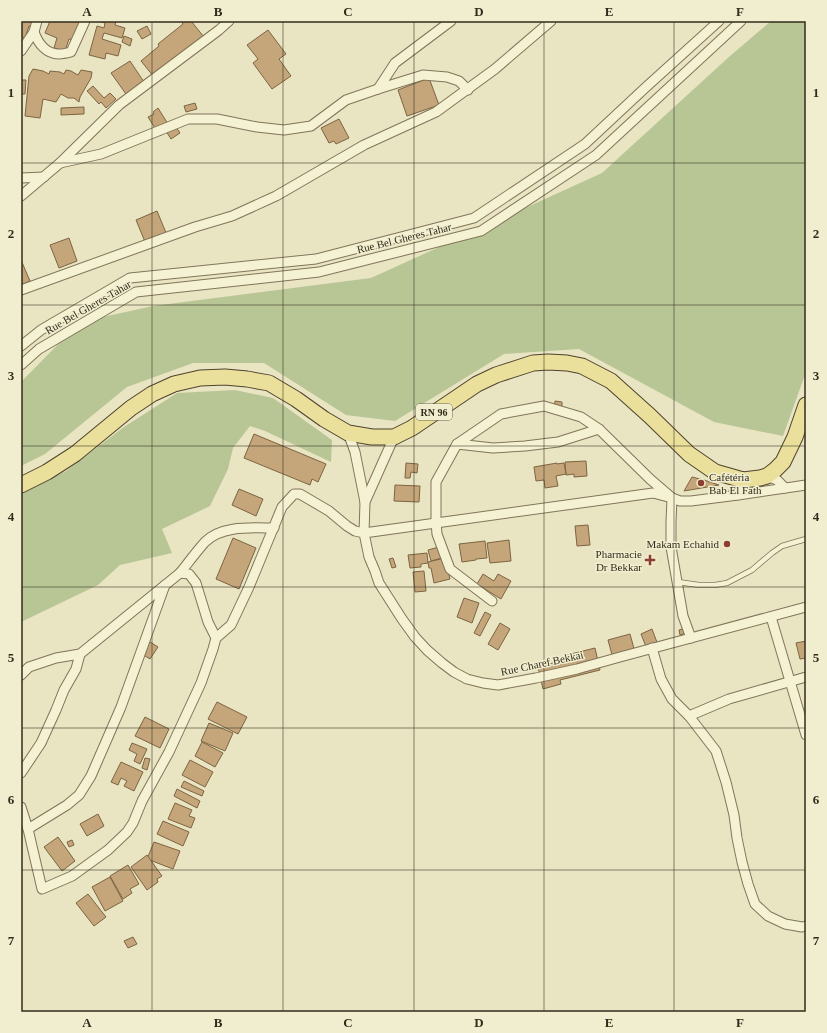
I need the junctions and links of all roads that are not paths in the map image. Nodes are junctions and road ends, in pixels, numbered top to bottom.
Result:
1 (37, 21) edge
2 (85, 21) edge
3 (229, 21) edge
4 (451, 21) edge
5 (552, 21) edge
6 (719, 21) edge
7 (741, 21) edge
8 (35, 36) junction
9 (21, 51) edge
10 (378, 89) junction
11 (468, 90) junction
12 (60, 163) junction
13 (44, 176) junction
14 (21, 178) edge
15 (21, 196) edge
16 (21, 290) edge
17 (21, 347) edge
18 (39, 349) junction
19 (21, 365) edge
20 (806, 405) edge
21 (599, 429) junction
22 (348, 433) junction
23 (394, 437) junction
24 (456, 444) junction
25 (772, 478) junction
26 (650, 479) junction
27 (806, 479) edge
28 (744, 480) junction
29 (21, 485) edge
30 (802, 486) edge
31 (785, 488) junction
32 (653, 493) junction
33 (738, 495) junction
34 (367, 498) junction
35 (674, 502) junction
36 (436, 522) junction
37 (274, 528) junction
38 (364, 533) junction
39 (806, 539) edge
40 (180, 573) junction
41 (678, 582) junction
42 (165, 585) junction
43 (492, 601) dead end
44 (806, 607) edge
45 (771, 617) junction
46 (216, 638) junction
47 (691, 638) junction
48 (652, 648) junction
49 (80, 654) junction
50 (21, 675) edge
51 (806, 677) edge
52 (790, 681) junction
53 (689, 716) junction
54 (806, 735) edge
55 (21, 773) edge
56 (21, 807) edge
57 (28, 830) junction
58 (806, 926) edge

1 - 8 street
2 - 8 street
3 - 12 street
4 - 10 street
5 - 11 street
6 - 17 street, Rue Bel Gheres Tahar
7 - 18 street, Rue Bel Gheres Tahar
8 - 9 street
10 - 11 street
10 - 12 street
11 - 16 street
12 - 13 street
13 - 14 street
13 - 15 street
17 - 18 street
18 - 19 street, Rue Bel Gheres Tahar
20 - 25 main road
21 - 24 street
21 - 24 street
21 - 26 street
22 - 23 main road, RN 96
22 - 29 main road, RN 96
22 - 34 street
23 - 28 main road, RN 96
23 - 34 street, Rue Charef Bekkai
24 - 36 street
25 - 28 main road, RN 96
25 - 31 street
26 - 32 street
26 - 35 street
27 - 30 lane
28 - 33 street
30 - 31 street
31 - 33 street
32 - 35 street
32 - 36 street
33 - 35 street
34 - 38 street, Rue Charef Bekkai
35 - 41 street
36 - 38 street
36 - 43 street
37 - 38 street
37 - 40 street
37 - 46 street
38 - 48 street, Rue Charef Bekkai
39 - 41 lane
40 - 42 street
40 - 46 street
41 - 47 street
42 - 49 street
42 - 57 street
44 - 45 street, Rue Charef Bekkai
45 - 47 street, Rue Charef Bekkai
45 - 52 street
46 - 57 street
47 - 48 street, Rue Charef Bekkai
48 - 53 street
49 - 50 street
49 - 55 street
51 - 52 street
52 - 53 street
52 - 54 street
53 - 58 street
56 - 57 street

